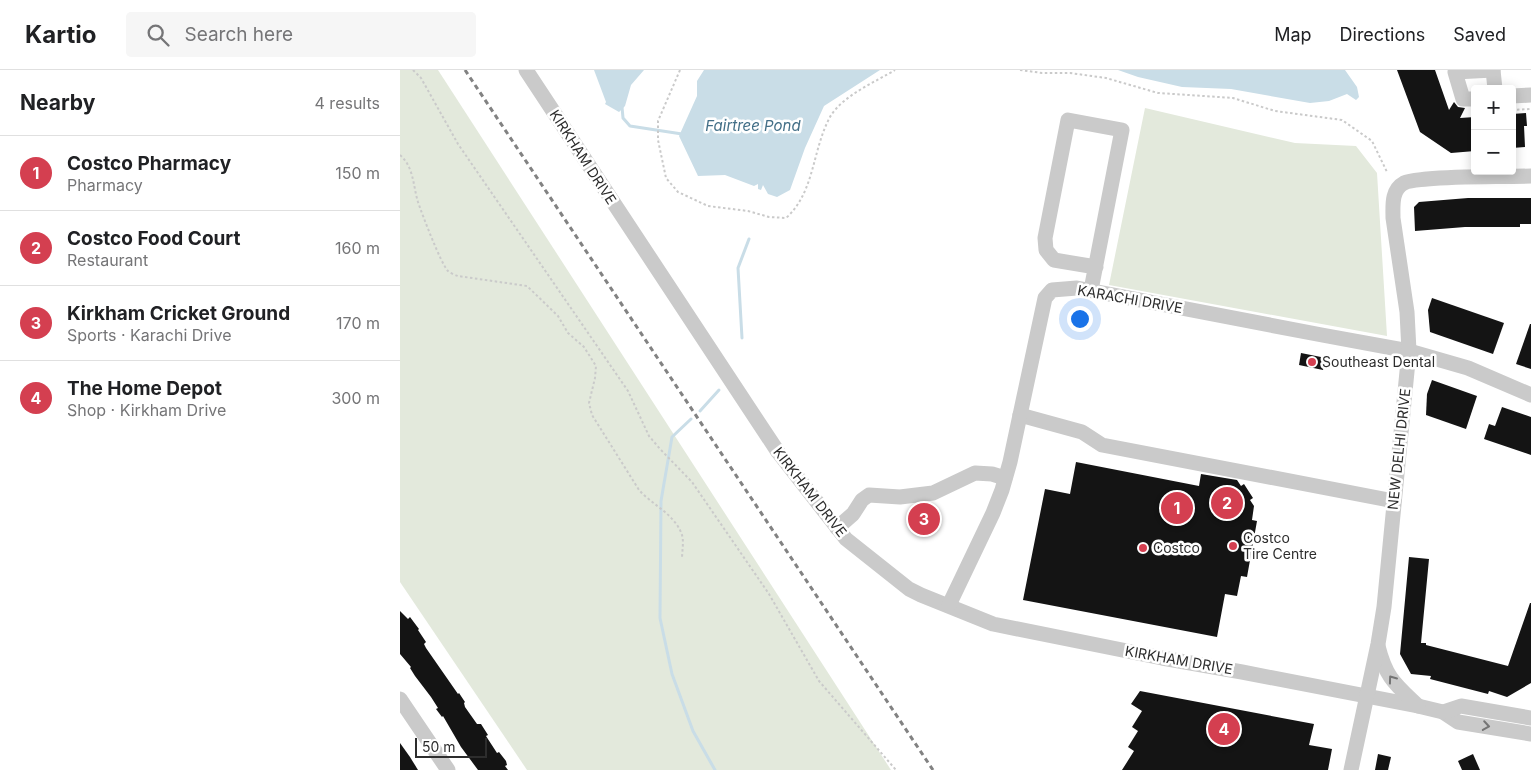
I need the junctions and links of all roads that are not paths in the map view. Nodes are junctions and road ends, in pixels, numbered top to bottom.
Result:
1 (526, 70) edge
2 (1493, 70) edge
3 (1494, 85) edge
4 (1531, 95) edge
5 (1516, 96) edge
6 (1471, 99) edge
7 (1531, 176) edge
8 (1096, 267) junction
9 (1092, 290) junction
10 (1409, 351) junction
11 (1531, 395) edge
12 (1020, 415) junction
13 (1005, 478) junction
14 (1394, 500) junction
15 (837, 528) junction
16 (949, 605) junction
17 (1378, 644) junction
18 (1367, 696) junction
19 (400, 699) edge
20 (1418, 706) junction
21 (1443, 712) junction
22 (1531, 718) edge
23 (1531, 734) edge
24 (448, 770) edge
25 (1351, 770) edge

1 - 15 street, KIRKHAM DRIVE
2 - 3 street
2 - 6 street
4 - 5 street
7 - 10 street, NEW DELHI DRIVE
8 - 8 street
8 - 9 street
9 - 10 street, KARACHI DRIVE
9 - 12 street, KARACHI DRIVE
10 - 11 street, KARACHI DRIVE
10 - 14 street, NEW DELHI DRIVE
12 - 13 street, KARACHI DRIVE
12 - 14 street
13 - 15 street
13 - 16 street, KARACHI DRIVE
14 - 17 street, NEW DELHI DRIVE
15 - 16 street, KIRKHAM DRIVE
16 - 18 street, KIRKHAM DRIVE
17 - 18 street, NEW DELHI DRIVE
20 -> 17 street
18 - 20 street, KIRKHAM DRIVE
18 - 25 street, NEW DELHI DRIVE
19 - 24 street
20 - 21 street, KIRKHAM DRIVE
21 - 22 street, KIRKHAM DRIVE
21 -> 23 street, KIRKHAM DRIVE

